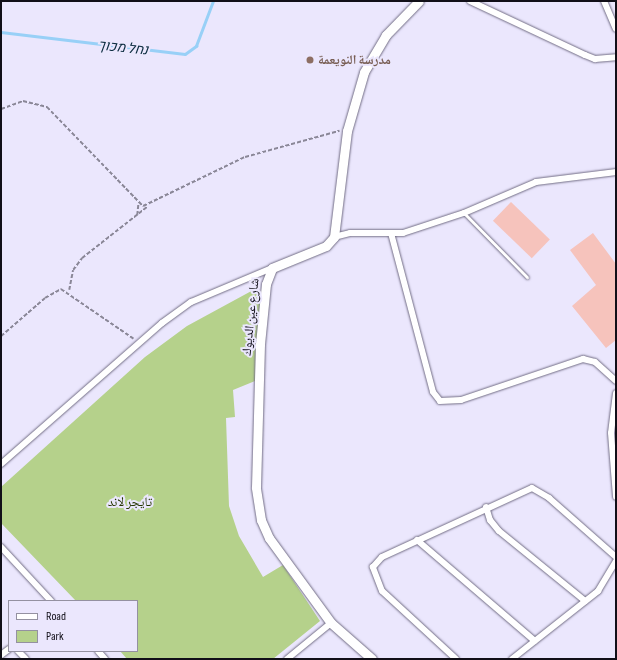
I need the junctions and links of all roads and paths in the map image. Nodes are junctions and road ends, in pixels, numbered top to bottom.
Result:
1 (419, 1) edge
2 (470, 1) edge
3 (604, 1) edge
4 (616, 30) edge
5 (616, 57) edge
6 (1, 109) edge
7 (347, 130) junction
8 (616, 172) edge
9 (138, 205) junction
10 (148, 206) junction
11 (464, 213) junction
12 (137, 215) junction
13 (391, 233) junction
14 (334, 237) junction
15 (272, 268) junction
16 (527, 277) dead end
17 (69, 291) junction
18 (1, 336) edge
19 (138, 344) junction
20 (616, 381) edge
21 (616, 393) edge
22 (1, 464) edge
23 (616, 497) edge
24 (486, 507) junction
25 (417, 540) junction
26 (1, 547) edge
27 (616, 557) edge
28 (616, 561) edge
29 (50, 600) edge
30 (585, 601) junction
31 (331, 623) junction
32 (535, 641) junction
33 (287, 659) edge
34 (372, 659) edge
35 (456, 659) edge
36 (512, 659) edge

1 - 7 street
2 - 5 street
3 - 4 street
6 - 9 path
7 - 10 path
7 - 14 street
8 - 11 street
9 - 10 path
9 - 12 path
10 - 12 path
11 - 13 street
11 - 16 lane
12 - 17 path
13 - 14 street
13 - 20 street
14 - 15 street, شارع عين الديوك
15 - 19 street
15 - 31 street, شارع عين الديوك
17 - 18 path
17 - 19 path
19 - 22 street
21 - 23 street
24 - 25 street
24 - 27 street
24 - 30 street
25 - 32 street
25 - 35 street
26 - 29 street
28 - 30 street
30 - 32 street
31 - 33 street
31 - 34 street, شارع عين الديوك
32 - 36 street

